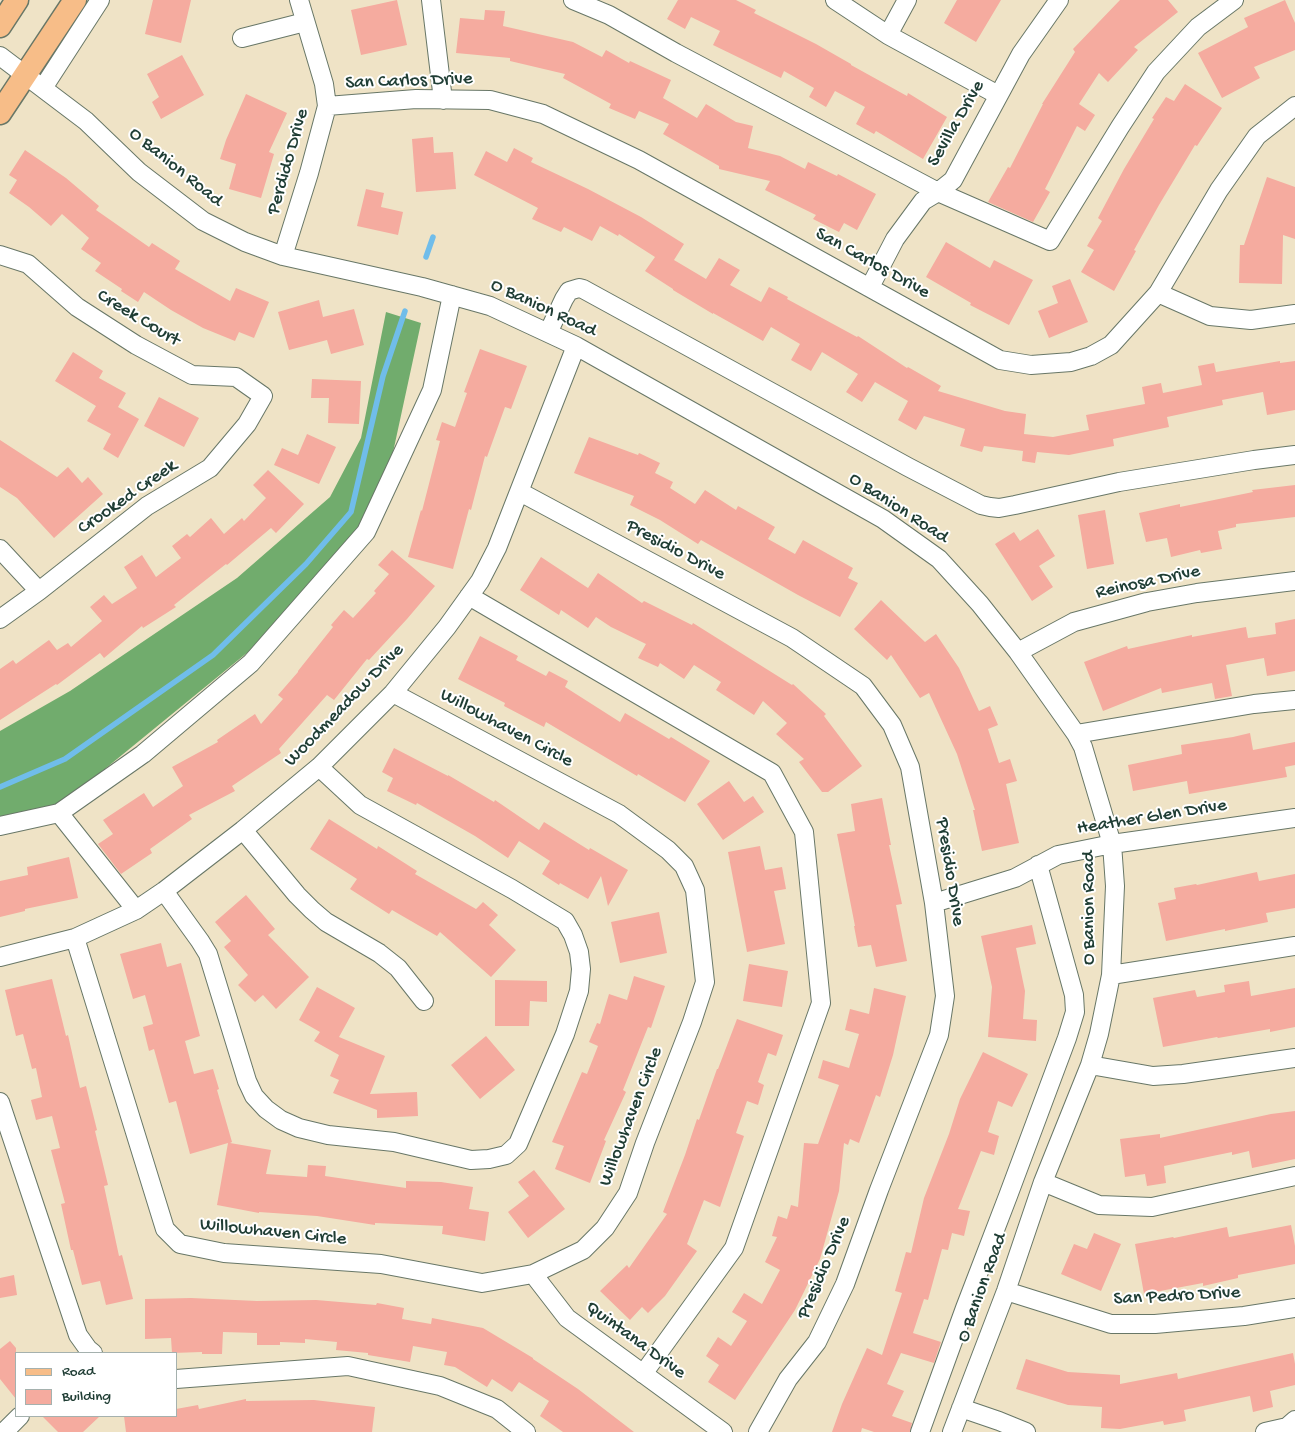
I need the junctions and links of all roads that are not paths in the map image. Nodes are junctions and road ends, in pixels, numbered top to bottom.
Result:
1 (17, 0) edge
2 (75, 0) edge
3 (100, 0) edge
4 (299, 0) edge
5 (430, 0) edge
6 (572, 0) edge
7 (835, 0) edge
8 (907, 0) edge
9 (1059, 0) edge
10 (1234, 0) edge
11 (306, 22) junction
12 (0, 26) edge
13 (888, 35) junction
14 (242, 38) dead end
15 (0, 56) edge
16 (25, 75) junction
17 (43, 88) junction
18 (998, 95) junction
19 (443, 100) junction
20 (327, 106) junction
21 (1295, 106) edge
22 (0, 113) edge
23 (938, 192) junction
24 (0, 255) edge
25 (283, 256) junction
26 (870, 287) junction
27 (1158, 293) junction
28 (452, 295) junction
29 (1295, 314) edge
30 (548, 333) junction
31 (576, 346) junction
32 (263, 396) joint
33 (1295, 455) edge
34 (520, 492) junction
35 (0, 549) edge
36 (1295, 581) edge
37 (39, 591) junction
38 (469, 596) junction
39 (0, 619) edge
40 (1018, 652) junction
41 (393, 693) junction
42 (1295, 700) edge
43 (1076, 734) junction
44 (320, 767) junction
45 (59, 814) junction
46 (1295, 818) edge
47 (0, 826) edge
48 (243, 830) junction
49 (1112, 844) junction
50 (1038, 865) junction
51 (164, 891) junction
52 (934, 903) junction
53 (136, 910) junction
54 (75, 938) junction
55 (1295, 946) edge
56 (0, 956) edge
57 (1111, 975) junction
58 (424, 1001) dead end
59 (1295, 1058) edge
60 (1090, 1065) junction
61 (0, 1102) edge
62 (1295, 1176) edge
63 (1043, 1182) junction
64 (533, 1274) junction
65 (1006, 1291) junction
66 (1295, 1308) edge
67 (88, 1352) edge
68 (643, 1374) junction
69 (178, 1379) edge
70 (961, 1408) junction
71 (19, 1417) edge
72 (1295, 1420) edge
73 (4, 1432) edge
74 (526, 1432) edge
75 (723, 1432) edge
76 (758, 1432) edge
77 (920, 1432) edge
78 (952, 1432) edge
79 (1026, 1432) edge
80 (1265, 1432) edge

1 - 12 main road
2 - 16 main road
3 - 17 street
4 - 11 street, Perdido Drive
5 - 19 street
6 - 23 street
7 - 13 street
8 - 13 street
9 - 18 street, Sevilla Drive
10 - 23 street
11 - 14 street
11 - 20 street, Perdido Drive
13 - 18 street
15 - 16 street, O Banion Road
16 - 17 street, O Banion Road
16 - 22 main road
17 - 25 street, O Banion Road
18 - 23 street, Sevilla Drive
19 - 20 street, San Carlos Drive
19 - 26 street, San Carlos Drive
20 - 25 street, Perdido Drive
21 - 27 street, San Carlos Drive
23 - 26 street, Sevilla Drive
24 - 32 street, Creek Court
25 - 28 street, O Banion Road
26 - 27 street, San Carlos Drive
27 - 29 street
28 - 30 street, O Banion Road
28 - 45 street
30 - 31 street, O Banion Road
30 - 33 street
31 - 34 street, Woodmeadow Drive
31 - 40 street, O Banion Road
32 - 37 street, Crooked Creek
34 - 38 street, Woodmeadow Drive
34 - 52 street, Presidio Drive
35 - 37 street
36 - 40 street, Reinosa Drive
37 - 39 street, Crooked Creek
38 - 41 street, Woodmeadow Drive
38 - 68 street
40 - 43 street, O Banion Road
41 - 44 street, Woodmeadow Drive
41 - 64 street, Willowhaven Circle
42 - 43 street
43 - 49 street, O Banion Road
44 - 48 street, Woodmeadow Drive
44 - 51 street
45 - 47 street
45 - 53 street
46 - 49 street, Heather Glen Drive
48 - 51 street, Woodmeadow Drive
48 - 58 street
49 - 50 street, Heather Glen Drive
49 - 57 street, O Banion Road
50 - 52 street, Heather Glen Drive
50 - 77 street
51 - 53 street, Woodmeadow Drive
52 - 76 street, Presidio Drive
53 - 54 street, Woodmeadow Drive
54 - 56 street, Woodmeadow Drive
54 - 64 street, Willowhaven Circle
55 - 57 street
57 - 60 street, O Banion Road
59 - 60 street
60 - 63 street, O Banion Road
61 - 67 street
62 - 63 street
63 - 65 street, O Banion Road
64 - 68 street, Quintana Drive
65 - 66 street, San Pedro Drive
65 - 70 street, O Banion Road
68 - 75 street, Quintana Drive
69 - 74 street
70 - 78 street, O Banion Road
70 - 79 street
71 - 73 street
72 - 80 street

